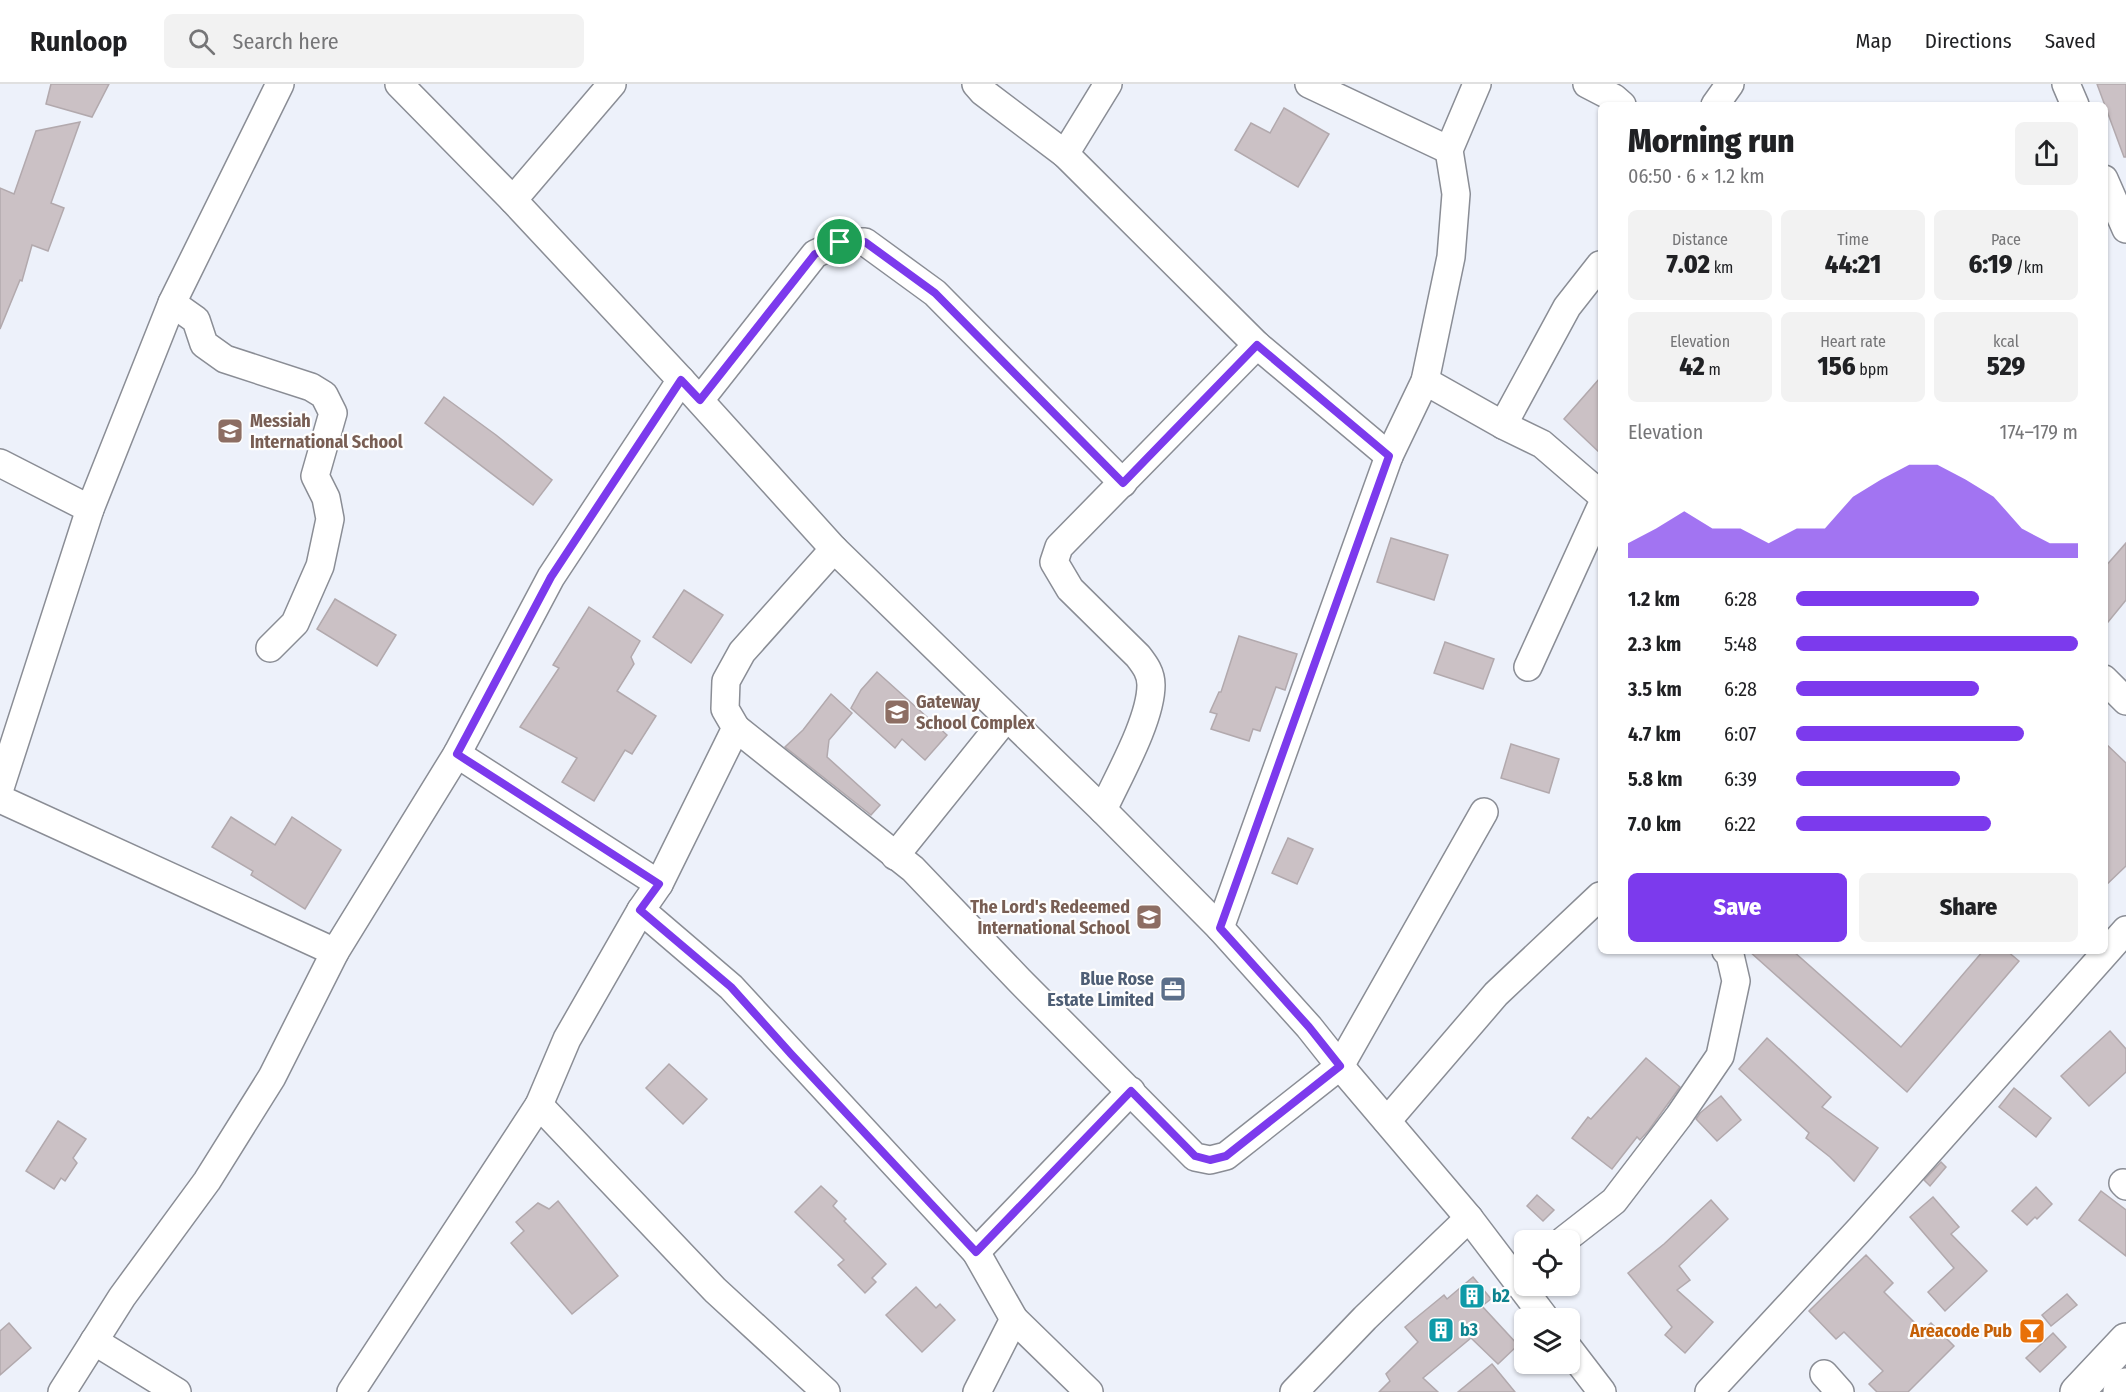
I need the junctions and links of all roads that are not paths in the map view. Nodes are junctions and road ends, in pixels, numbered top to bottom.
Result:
1 (280, 84) edge
2 (399, 84) edge
3 (612, 84) edge
4 (976, 84) edge
5 (1108, 84) edge
6 (1309, 84) edge
7 (1477, 84) edge
8 (1587, 84) edge
9 (1730, 84) edge
10 (2066, 84) edge
11 (1619, 102) edge
12 (1716, 102) edge
13 (2073, 102) edge
14 (1449, 150) junction
15 (1065, 154) junction
16 (2108, 188) edge
17 (513, 200) junction
18 (2126, 229) edge
19 (1598, 268) edge
20 (172, 303) junction
21 (1257, 345) junction
22 (681, 380) junction
23 (1425, 381) junction
24 (700, 400) junction
25 (1503, 425) junction
26 (1389, 456) junction
27 (0, 463) edge
28 (1123, 483) junction
29 (1598, 492) edge
30 (90, 509) junction
31 (1598, 513) edge
32 (834, 549) junction
33 (270, 648) dead end
34 (1528, 667) dead end
35 (2108, 683) edge
36 (2126, 701) edge
37 (1006, 718) junction
38 (736, 728) junction
39 (9, 729) edge
40 (457, 754) junction
41 (0, 788) edge
42 (0, 799) edge
43 (1103, 810) junction
44 (1484, 812) dead end
45 (895, 856) junction
46 (659, 884) junction
47 (1598, 898) edge
48 (640, 910) junction
49 (1220, 928) junction
50 (2126, 930) edge
51 (2108, 942) edge
52 (334, 952) junction
53 (1729, 954) edge
54 (2082, 959) edge
55 (1340, 1066) junction
56 (1131, 1091) junction
57 (539, 1105) junction
58 (1387, 1121) junction
59 (1469, 1218) junction
60 (1577, 1230) edge
61 (976, 1252) junction
62 (1514, 1269) edge
63 (1014, 1319) junction
64 (2126, 1340) edge
65 (94, 1341) junction
66 (1580, 1363) edge
67 (2126, 1385) edge
68 (819, 1390) edge
69 (62, 1392) edge
70 (177, 1392) edge
71 (351, 1392) edge
72 (977, 1392) edge
73 (1089, 1392) edge
74 (1294, 1392) edge
75 (1602, 1392) edge
76 (1709, 1392) edge
77 (2077, 1392) edge
78 (2120, 1392) edge

1 - 20 street
2 - 17 street
3 - 17 street
4 - 15 street
5 - 15 street
6 - 14 street
7 - 14 street
8 - 11 street
9 - 12 street
10 - 13 street
14 - 23 street
15 - 21 street
16 - 18 street
17 - 22 street
19 - 25 street
20 - 30 street
20 - 33 street
21 - 26 street
21 - 28 street
22 - 24 street
22 - 40 street
23 - 25 street
23 - 26 street
24 - 28 street
24 - 32 street
25 - 29 street
26 - 49 street
27 - 30 street
28 - 43 street
30 - 39 street
31 - 34 street
32 - 37 street
32 - 38 street
35 - 36 street
37 - 43 street
37 - 45 street
38 - 45 street
38 - 46 street
39 - 41 street
40 - 46 street
40 - 52 street
42 - 52 street
43 - 49 street
44 - 55 street
45 - 56 street
46 - 48 street
47 - 58 street
48 - 57 street
48 - 61 street
49 - 55 street
50 - 51 street
52 - 65 street
53 - 60 street
54 - 76 street
55 - 56 street
55 - 58 street
56 - 61 street
57 - 68 street
57 - 71 street
58 - 59 street
59 - 62 street
59 - 74 street
61 - 63 street
63 - 72 street
63 - 73 street
64 - 77 highway
65 - 69 street
65 - 70 street
66 - 75 street
67 - 78 highway

